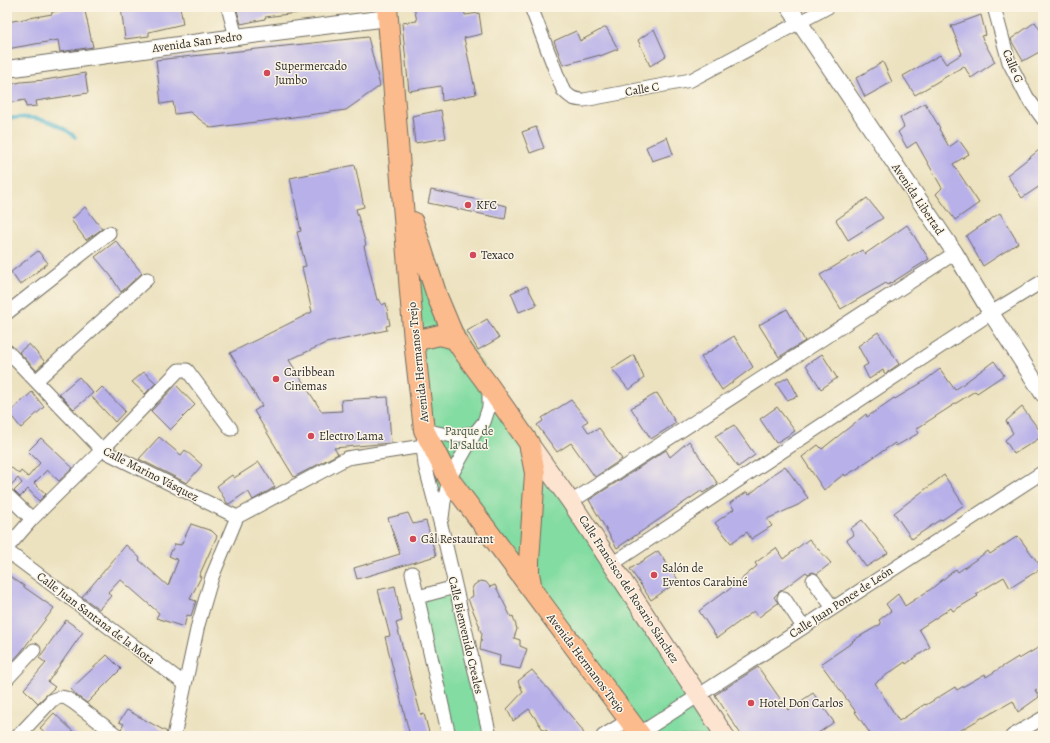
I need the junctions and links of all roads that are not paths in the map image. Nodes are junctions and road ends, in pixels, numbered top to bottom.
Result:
1 (228, 7) edge
2 (531, 7) edge
3 (789, 7) edge
4 (828, 7) edge
5 (994, 7) edge
6 (388, 13) edge
7 (799, 22) junction
8 (236, 37) junction
9 (7, 69) edge
10 (1043, 119) edge
11 (403, 196) junction
12 (109, 233) dead end
13 (955, 253) junction
14 (148, 279) dead end
15 (1043, 281) edge
16 (7, 313) edge
17 (991, 313) junction
18 (455, 339) junction
19 (414, 341) junction
20 (7, 352) edge
21 (36, 382) junction
22 (489, 386) junction
23 (1043, 394) edge
24 (231, 429) dead end
25 (475, 433) junction
26 (426, 440) junction
27 (529, 443) junction
28 (102, 450) junction
29 (1043, 472) edge
30 (449, 479) junction
31 (7, 495) edge
32 (571, 502) junction
33 (237, 517) junction
34 (32, 519) junction
35 (443, 534) junction
36 (7, 548) edge
37 (7, 551) edge
38 (612, 564) junction
39 (412, 572) dead end
40 (813, 580) dead end
41 (455, 587) junction
42 (532, 591) junction
43 (418, 597) junction
44 (784, 598) dead end
45 (833, 608) junction
46 (803, 627) junction
47 (34, 650) dead end
48 (7, 679) edge
49 (185, 684) junction
50 (698, 695) junction
51 (1043, 718) edge
52 (636, 730) edge
53 (18, 736) edge
54 (118, 736) edge
55 (174, 736) edge
56 (449, 736) edge
57 (490, 736) edge
58 (603, 736) edge
59 (725, 736) edge
60 (1012, 736) edge

1 - 8 street
2 - 7 street, Calle C
3 - 7 street, Avenida Libertad
4 - 7 street, Calle C
5 - 10 street, Calle G
6 - 8 street, Avenida San Pedro
6 - 11 main road, Avenida Hermanos Trejo
7 - 13 street, Avenida Libertad
8 - 9 street, Avenida San Pedro
11 - 18 main road, Avenida Hermanos Trejo
11 - 19 main road, Avenida Hermanos Trejo
12 - 16 street
13 - 17 street, Avenida Libertad
13 - 32 street
14 - 21 street
15 - 17 street
17 - 23 street, Avenida Libertad
17 - 38 street
18 - 19 main road
18 - 22 main road, Avenida Hermanos Trejo
19 - 26 main road, Avenida Hermanos Trejo
20 - 21 street, Calle Marino Vásquez
21 - 28 street, Calle Marino Vásquez
22 - 25 street, Calle Bienvenido Creales
22 - 27 main road, Avenida Hermanos Trejo
24 - 28 street
25 - 26 street
25 - 30 street, Calle Bienvenido Creales
26 - 30 main road, Avenida Hermanos Trejo
26 - 33 street
26 - 35 street, Calle Bienvenido Creales
27 - 32 main road, Calle Francisco del Rosario Sánchez
27 - 42 main road, Avenida Hermanos Trejo
28 - 33 street, Calle Marino Vásquez
28 - 34 street
29 - 45 street, Calle Juan Ponce de León
30 - 35 street, Calle Bienvenido Creales
30 - 42 main road, Avenida Hermanos Trejo
31 - 34 street
32 - 38 main road, Calle Francisco del Rosario Sánchez
33 - 49 street
34 - 36 street
35 - 41 street, Calle Bienvenido Creales
37 - 49 street, Calle Juan Santana de la Mota
38 - 50 main road, Calle Francisco del Rosario Sánchez
39 - 43 street
40 - 45 street
41 - 43 street
41 - 57 street, Calle Bienvenido Creales
42 - 52 main road, Avenida Hermanos Trejo
43 - 56 street
44 - 46 street
45 - 46 street, Calle Juan Ponce de León
46 - 50 street, Calle Juan Ponce de León
47 - 48 street
49 - 55 street
50 - 52 street, Calle Juan Ponce de León
50 - 59 main road, Calle Francisco del Rosario Sánchez
51 - 60 street
52 - 58 street, Calle Juan Ponce de León
53 - 54 street

